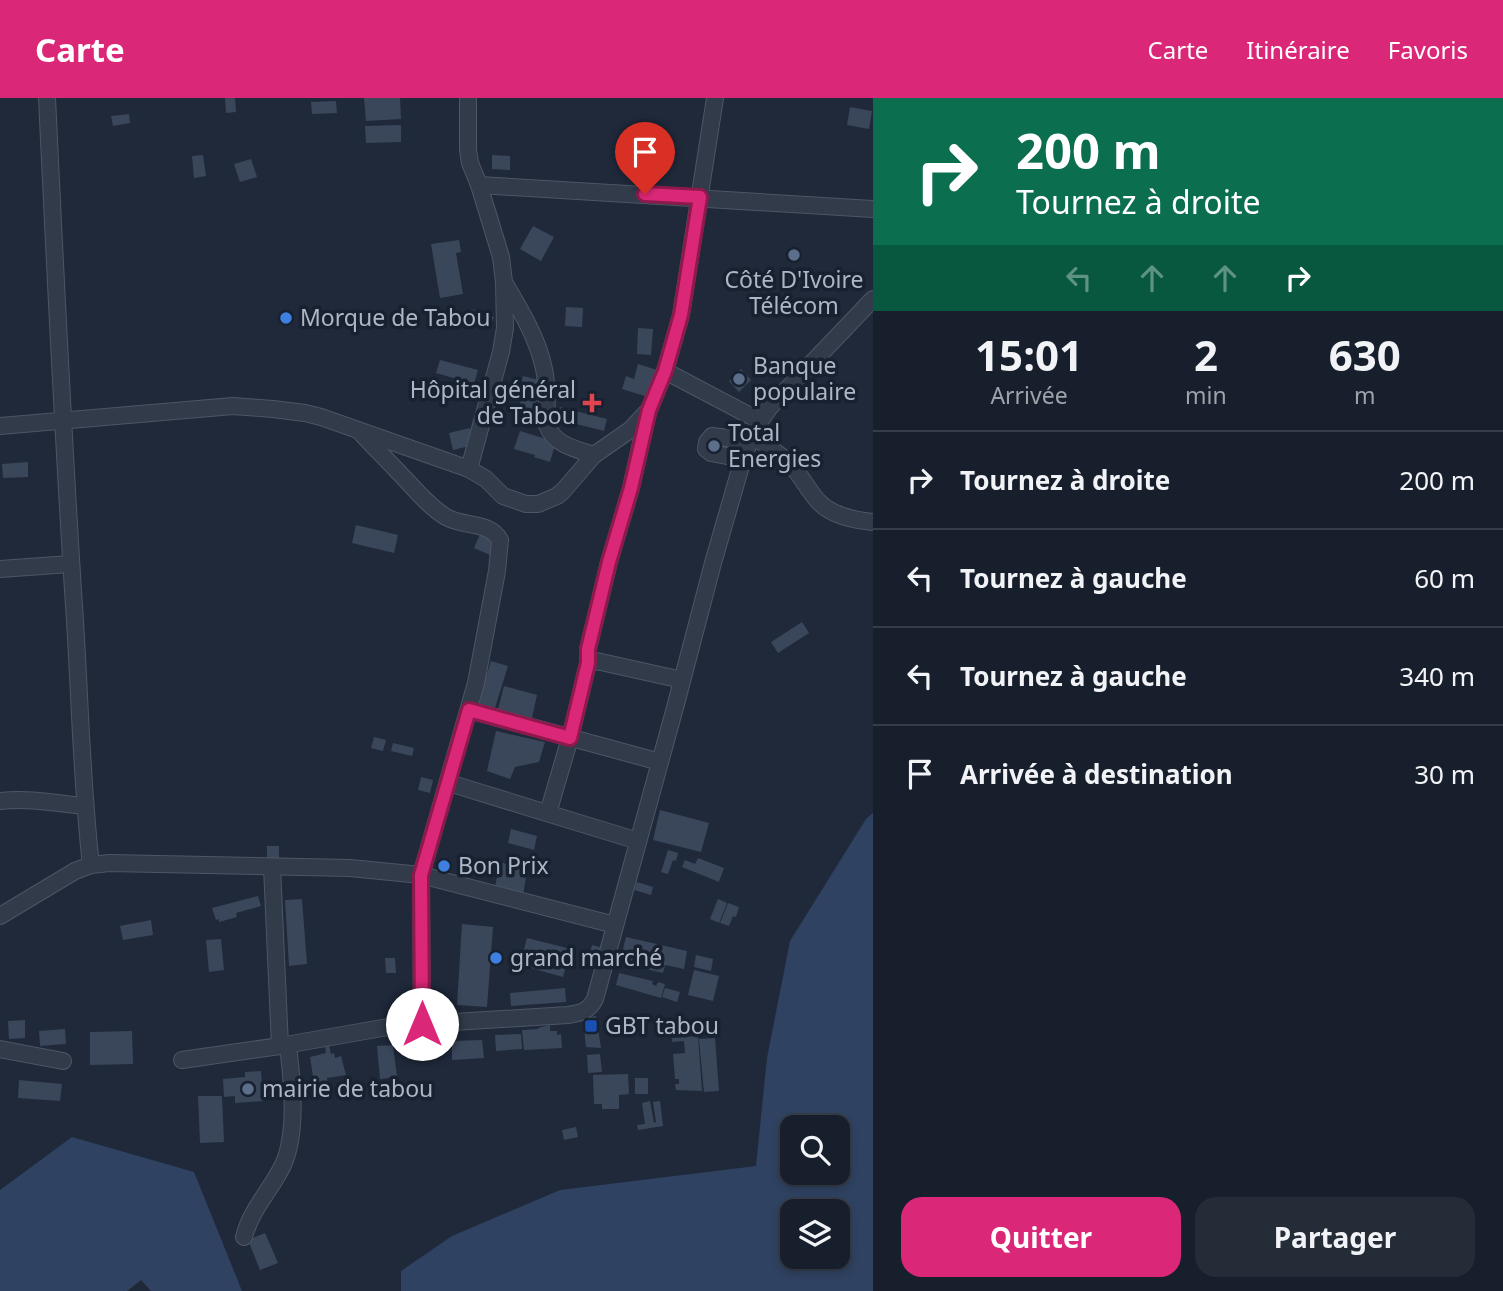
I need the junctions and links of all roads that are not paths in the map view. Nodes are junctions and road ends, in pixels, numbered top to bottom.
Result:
1 (47, 98) edge
2 (468, 98) edge
3 (715, 98) edge
4 (479, 185) junction
5 (700, 197) junction
6 (873, 209) edge
7 (504, 282) junction
8 (873, 299) edge
9 (665, 371) junction
10 (649, 410) junction
11 (62, 420) junction
12 (760, 421) junction
13 (0, 426) edge
14 (359, 431) junction
15 (748, 446) junction
16 (594, 455) junction
17 (469, 469) junction
18 (873, 522) edge
19 (70, 564) junction
20 (0, 569) edge
21 (588, 663) junction
22 (682, 680) junction
23 (469, 710) junction
24 (570, 738) junction
25 (660, 762) junction
26 (449, 783) junction
27 (0, 801) edge
28 (84, 806) junction
29 (548, 813) junction
30 (638, 841) junction
31 (91, 865) junction
32 (272, 867) junction
33 (421, 875) junction
34 (0, 916) edge
35 (615, 925) junction
36 (422, 1024) junction
37 (284, 1045) junction
38 (0, 1049) edge
39 (182, 1060) dead end
40 (63, 1062) dead end
41 (244, 1237) dead end

1 - 11 street
2 - 4 street
3 - 5 street
4 - 5 street
4 - 7 street
5 - 6 street
5 - 9 street
7 - 16 street
7 - 17 street
8 - 12 street
9 - 10 street
9 - 12 street
10 - 16 street
10 - 21 street
11 - 13 street
11 - 14 street
11 - 19 street
12 - 15 street
14 - 17 street
14 - 23 street
15 - 18 street
15 - 22 street
16 - 17 street
19 - 20 street
19 - 28 street
21 - 22 street
21 - 24 street
22 - 25 street
23 - 24 street
23 - 26 street
24 - 25 street
24 - 29 street
25 - 30 street
26 - 29 street
26 - 33 street
27 - 28 street
28 - 31 street
29 - 30 street
30 - 35 street
31 - 32 street
31 - 34 street
32 - 33 street
32 - 37 street
33 - 35 street
33 - 36 street
35 - 36 street
36 - 37 street
37 - 39 street
37 - 41 street
38 - 40 street

